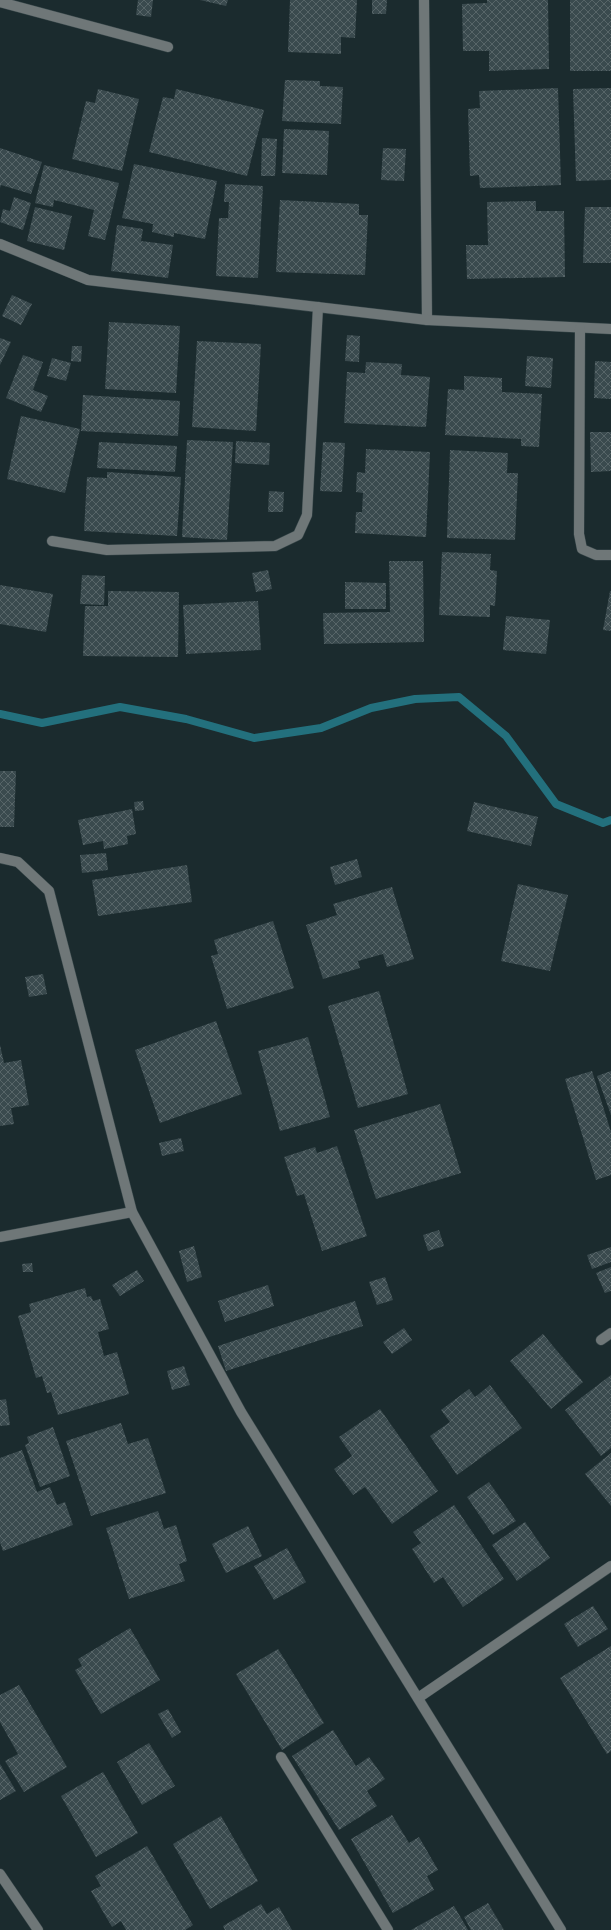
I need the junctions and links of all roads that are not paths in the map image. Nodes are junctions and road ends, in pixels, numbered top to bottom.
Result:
1 (424, 0) edge
2 (0, 2) edge
3 (168, 47) dead end
4 (0, 244) edge
5 (318, 307) junction
6 (427, 320) junction
7 (580, 328) junction
8 (611, 329) edge
9 (52, 541) dead end
10 (611, 555) edge
11 (0, 858) edge
12 (132, 1212) junction
13 (0, 1237) edge
14 (611, 1333) edge
15 (601, 1340) dead end
16 (611, 1566) edge
17 (418, 1698) junction
18 (281, 1757) dead end
19 (0, 1874) edge
20 (38, 1930) edge
21 (388, 1930) edge
22 (561, 1930) edge

1 - 6 street
2 - 3 street
4 - 5 street
5 - 6 street
5 - 9 street
6 - 7 street
7 - 8 street
7 - 10 street
11 - 12 street
12 - 13 street
12 - 17 street
14 - 15 street
16 - 17 street
17 - 22 street
18 - 21 street
19 - 20 street

